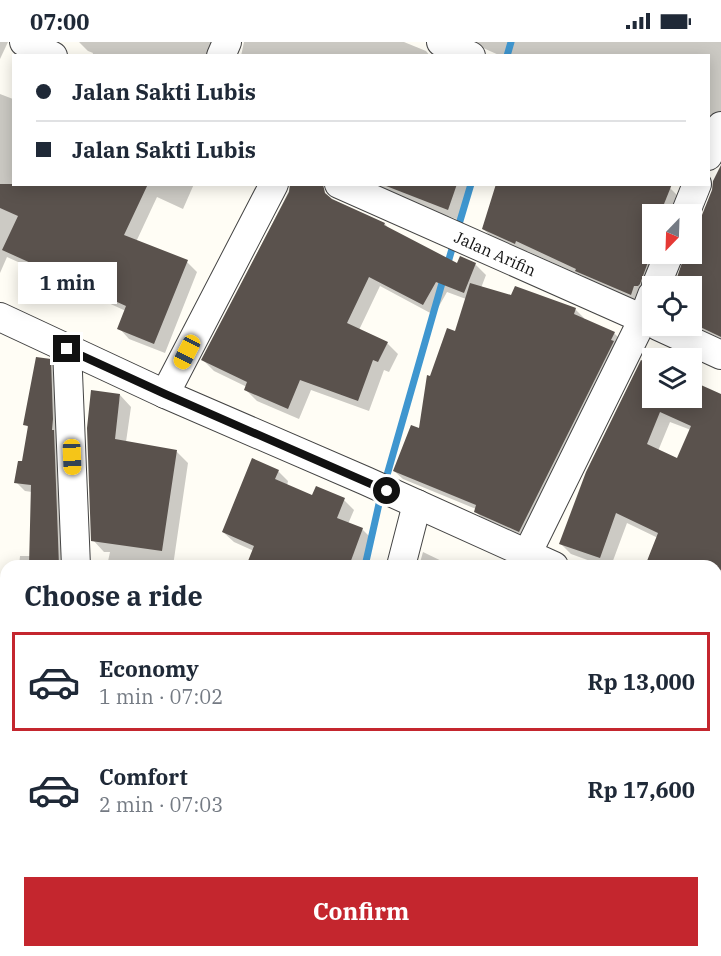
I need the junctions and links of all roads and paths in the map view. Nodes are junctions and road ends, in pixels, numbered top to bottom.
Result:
1 (24, 42) edge
2 (441, 42) edge
3 (49, 54) edge
4 (467, 54) edge
5 (721, 126) edge
6 (710, 151) edge
7 (273, 186) edge
8 (344, 186) edge
9 (696, 186) edge
10 (689, 204) edge
11 (642, 312) edge
12 (0, 317) edge
13 (642, 333) edge
14 (687, 336) edge
15 (67, 349) junction
16 (721, 355) edge
17 (165, 394) junction
18 (412, 503) junction
19 (527, 554) junction
20 (76, 560) edge
21 (402, 560) edge
22 (540, 560) edge

1 - 3 street
2 - 4 street
5 - 6 street
7 - 17 street
8 - 11 street, Jalan Arifin
9 - 10 street
12 - 15 street
13 - 19 street
14 - 16 street, Jalan Arifin
15 - 17 street
15 - 20 street
17 - 18 street
18 - 19 street
18 - 21 street
19 - 22 street

